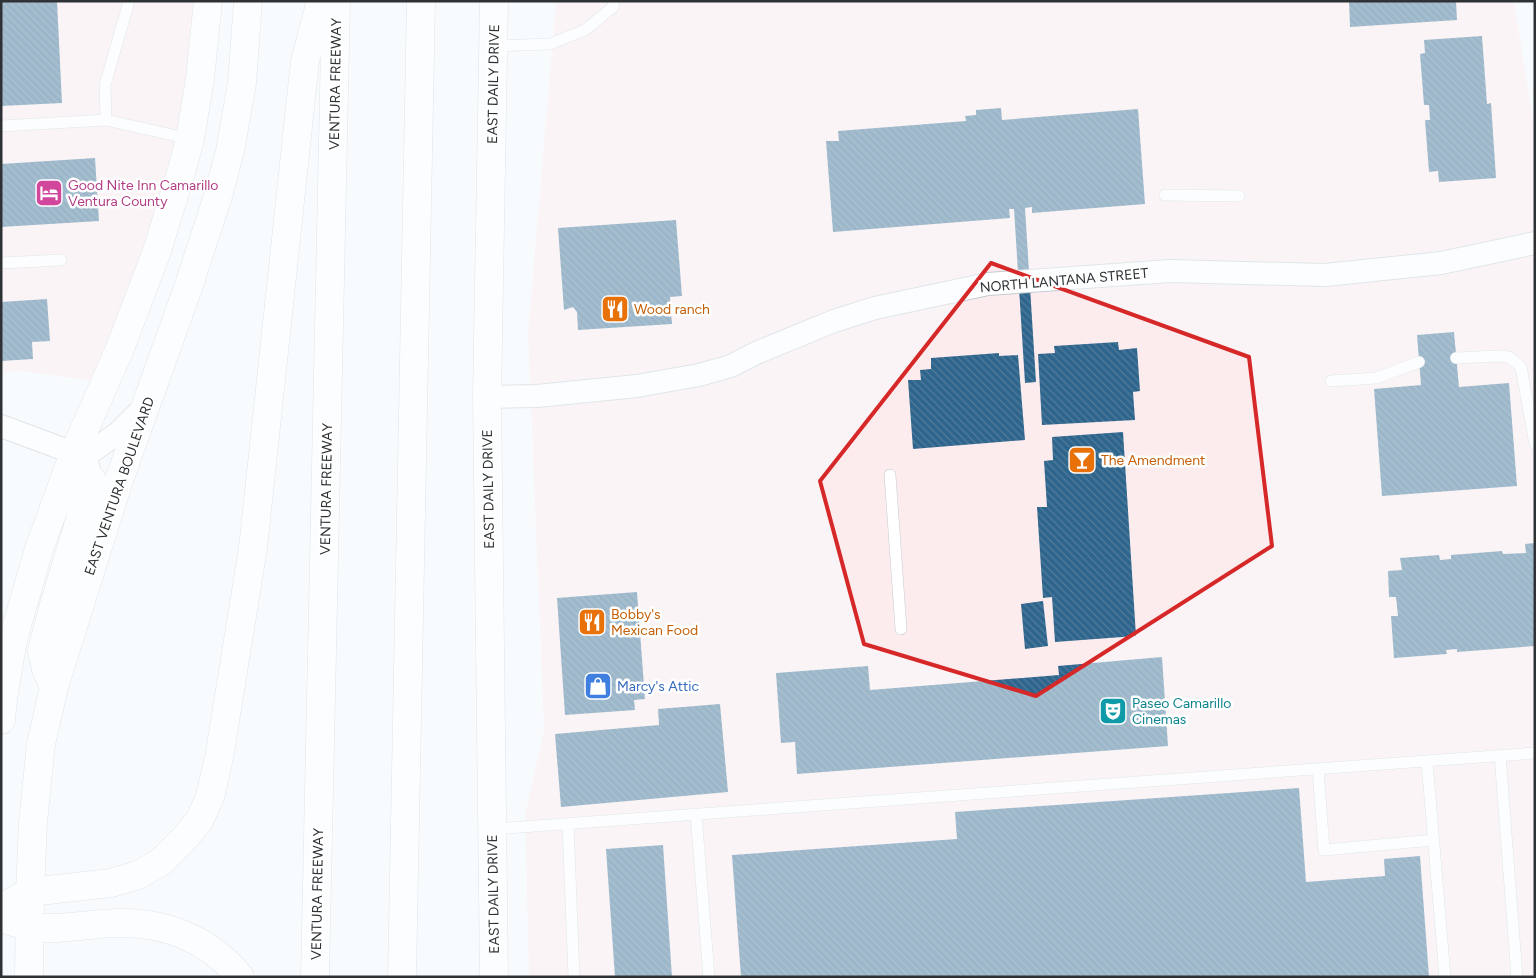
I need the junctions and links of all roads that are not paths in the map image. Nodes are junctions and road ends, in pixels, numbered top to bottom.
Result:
1 (128, 1) edge
2 (208, 1) edge
3 (248, 1) edge
4 (321, 1) edge
5 (336, 1) edge
6 (421, 1) edge
7 (494, 1) edge
8 (614, 1) edge
9 (493, 46) junction
10 (106, 120) junction
11 (1, 126) edge
12 (190, 139) junction
13 (1165, 195) dead end
14 (1239, 196) dead end
15 (1535, 243) edge
16 (61, 260) dead end
17 (1, 263) edge
18 (1456, 358) dead end
19 (1419, 362) dead end
20 (1331, 381) dead end
21 (486, 396) junction
22 (147, 404) junction
23 (1, 426) edge
24 (1535, 444) edge
25 (74, 452) junction
26 (890, 475) dead end
27 (92, 480) joint
28 (901, 630) dead end
29 (54, 687) junction
30 (1, 720) edge
31 (1535, 753) edge
32 (1500, 756) junction
33 (1427, 761) junction
34 (1318, 769) junction
35 (696, 814) junction
36 (405, 824) junction
37 (568, 824) junction
38 (493, 829) junction
39 (1434, 840) junction
40 (30, 892) junction
41 (1, 908) edge
42 (1, 918) edge
43 (30, 927) junction
44 (30, 977) edge
45 (240, 977) edge
46 (315, 977) edge
47 (402, 977) edge
48 (417, 977) edge
49 (494, 977) edge
50 (574, 977) edge
51 (709, 977) edge
52 (1445, 977) edge
53 (1517, 977) edge

1 - 10 lane
2 - 12 main road
3 - 22 main road, EAST VENTURA BOULEVARD
4 - 40 main road
5 - 46 main road, VENTURA FREEWAY
6 - 36 main road
7 - 9 main road, EAST DAILY DRIVE
8 - 9 lane
9 - 21 main road, EAST DAILY DRIVE
10 - 11 lane
10 - 12 lane
12 - 25 main road
13 - 14 lane
15 - 21 street, NORTH LANTANA STREET
16 - 17 lane
18 - 24 lane
19 - 20 lane
21 - 38 main road, EAST DAILY DRIVE
22 - 25 street
22 - 29 main road, EAST VENTURA BOULEVARD
23 - 25 street
25 - 27 street
25 - 30 main road
26 - 28 lane
27 - 29 main road
29 - 40 main road, EAST VENTURA BOULEVARD
31 - 32 lane
32 - 33 lane
32 - 53 lane
33 - 34 lane
33 - 39 lane
34 - 35 lane
34 - 39 lane
35 - 37 lane
35 - 51 lane
36 - 47 main road
36 - 48 main road
37 - 38 lane
37 - 50 lane
38 - 49 main road, EAST DAILY DRIVE
39 - 52 lane
40 - 41 main road
40 - 43 main road, EAST VENTURA BOULEVARD
42 - 43 main road
43 - 44 main road, EAST VENTURA BOULEVARD
43 - 45 main road

